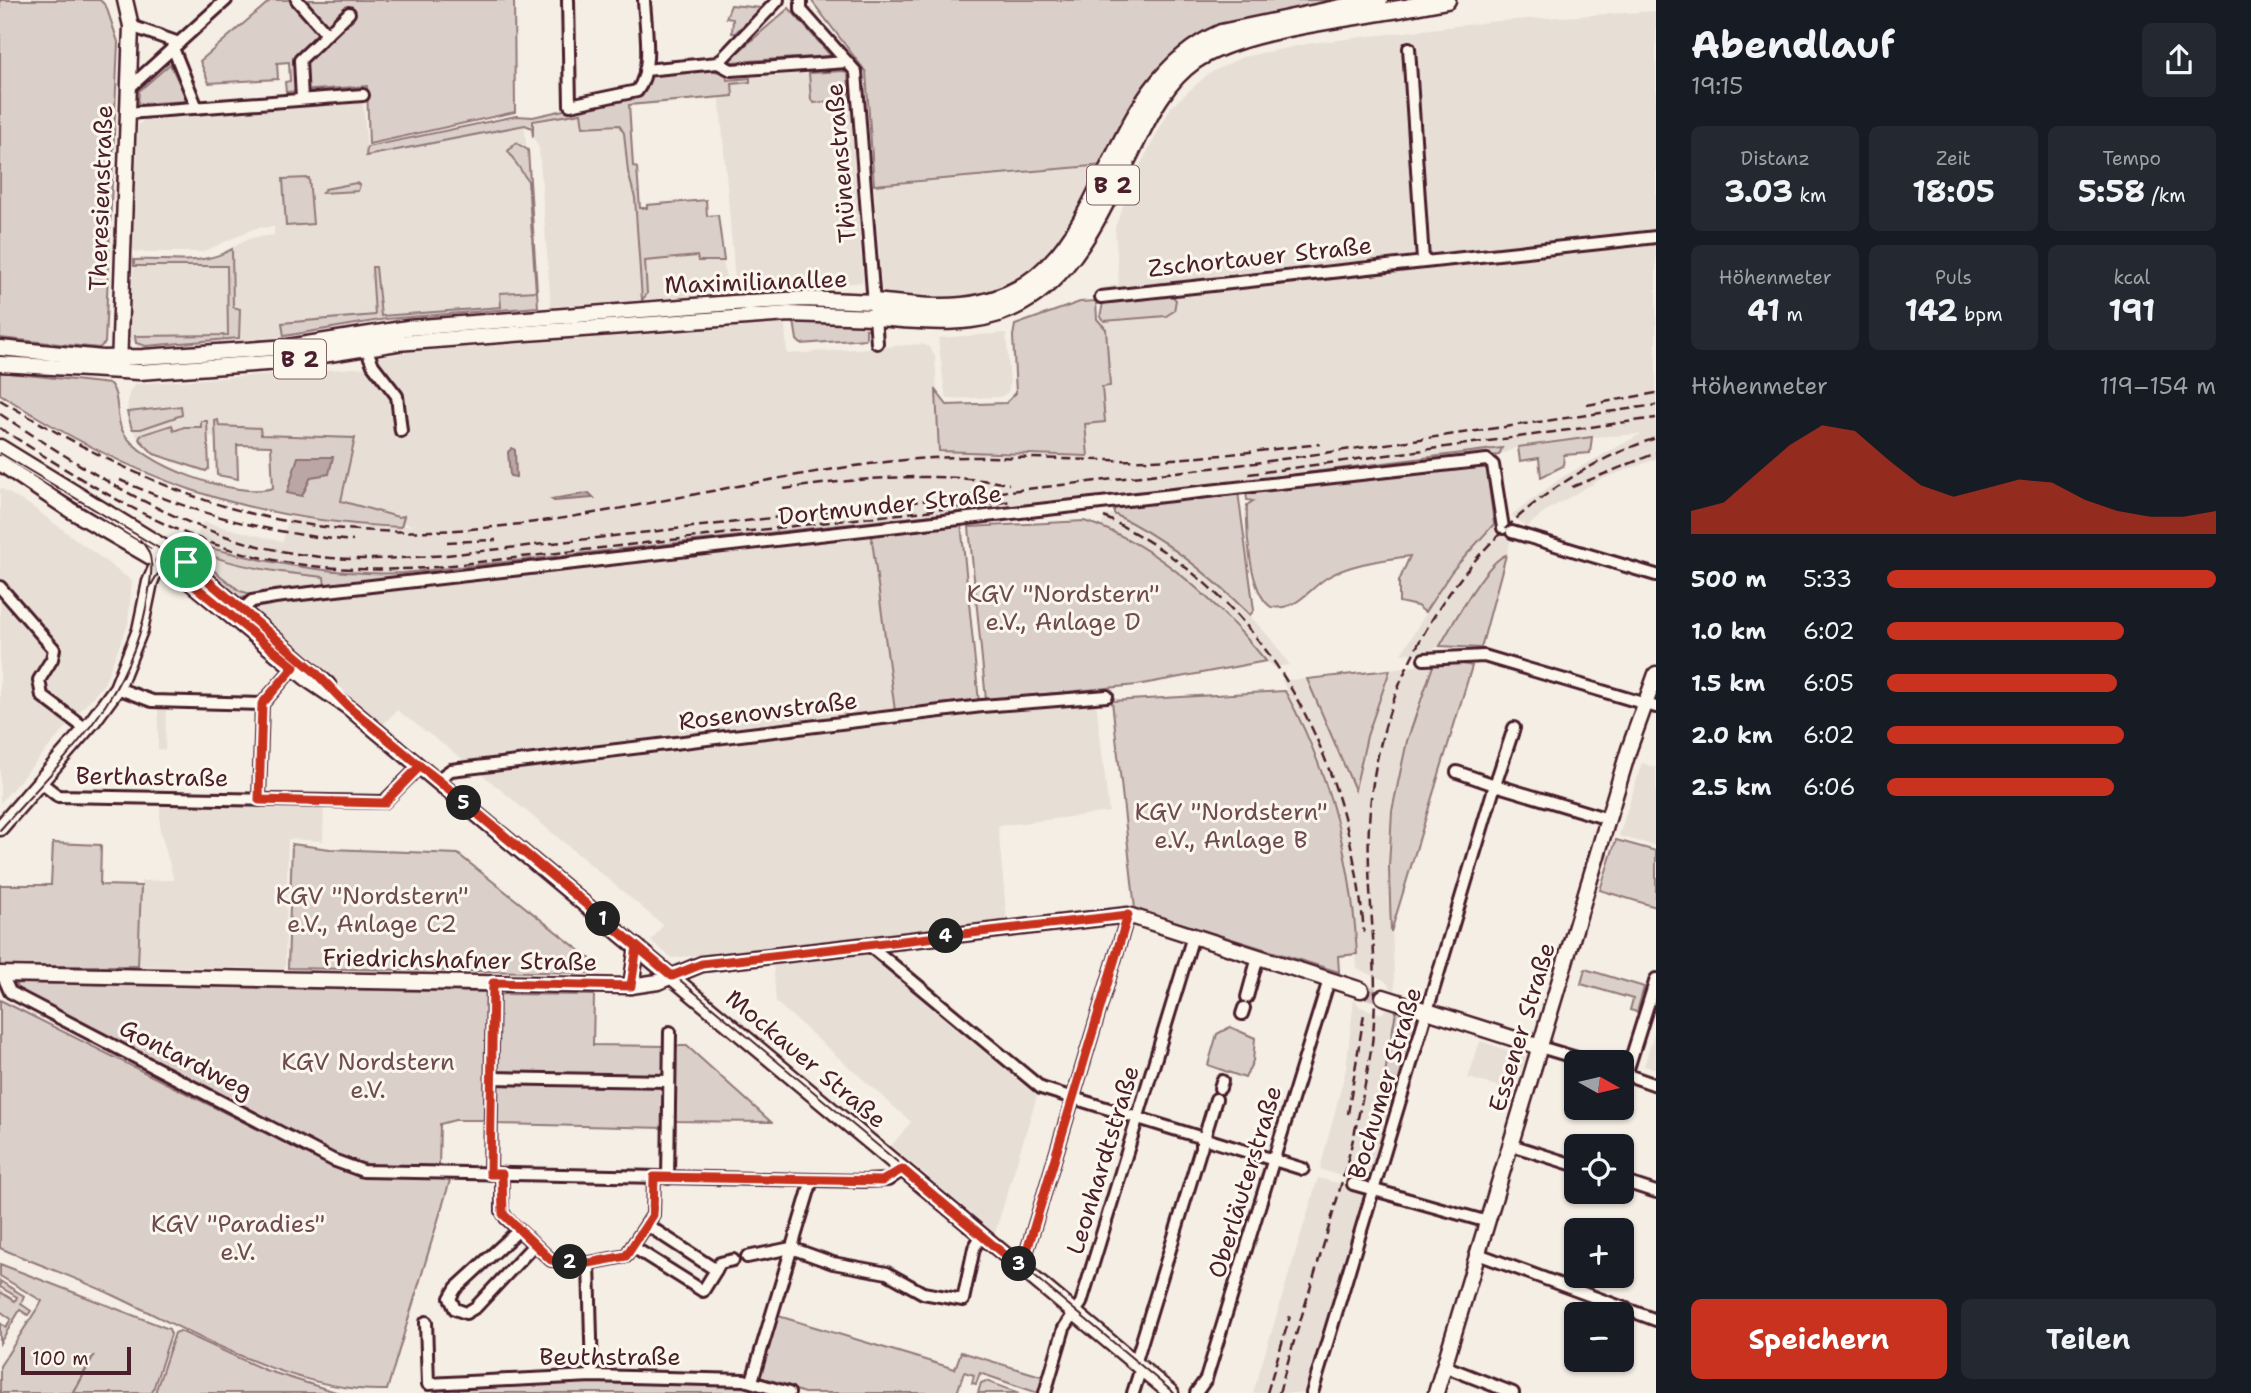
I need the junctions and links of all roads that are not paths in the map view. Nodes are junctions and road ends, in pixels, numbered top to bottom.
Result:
1 (113, 0) edge
2 (226, 0) edge
3 (297, 0) edge
4 (568, 0) edge
5 (644, 0) edge
6 (778, 0) edge
7 (800, 0) edge
8 (1378, 0) edge
9 (1447, 0) edge
10 (126, 4) edge
11 (349, 13) dead end
12 (131, 26) junction
13 (327, 33) junction
14 (176, 45) junction
15 (1409, 48) dead end
16 (847, 62) junction
17 (718, 63) junction
18 (645, 70) junction
19 (129, 88) junction
20 (363, 95) dead end
21 (302, 99) junction
22 (197, 107) junction
23 (128, 113) junction
24 (1656, 237) edge
25 (1423, 261) junction
26 (1101, 297) dead end
27 (875, 309) junction
28 (877, 343) dead end
29 (0, 348) edge
30 (366, 348) junction
31 (0, 364) edge
32 (119, 365) junction
33 (401, 431) dead end
34 (0, 447) edge
35 (0, 463) edge
36 (154, 542) junction
37 (139, 550) junction
38 (159, 561) junction
39 (186, 562) junction
40 (1656, 575) edge
41 (150, 582) junction
42 (0, 587) edge
43 (238, 614) junction
44 (1424, 659) dead end
45 (294, 667) junction
46 (1656, 674) edge
47 (117, 688) junction
48 (1107, 696) dead end
49 (262, 704) junction
50 (1650, 705) edge
51 (348, 706) junction
52 (1514, 728) dead end
53 (86, 729) junction
54 (420, 766) junction
55 (1457, 772) dead end
56 (437, 779) junction
57 (40, 782) junction
58 (1495, 785) junction
59 (259, 800) junction
60 (1608, 819) junction
61 (0, 828) edge
62 (1128, 915) junction
63 (1193, 936) junction
64 (869, 945) junction
65 (637, 947) junction
66 (1258, 957) junction
67 (1, 974) edge
68 (672, 976) junction
69 (1656, 979) edge
70 (1329, 980) junction
71 (493, 983) junction
72 (631, 986) junction
73 (1361, 990) tunnel mouth
74 (1383, 997) tunnel mouth
75 (1244, 1007) dead end
76 (1429, 1012) junction
77 (670, 1032) dead end
78 (1540, 1047) junction
79 (1632, 1050) edge
80 (1564, 1054) edge
81 (1634, 1077) edge
82 (492, 1078) junction
83 (669, 1081) junction
84 (1656, 1085) edge
85 (1219, 1089) dead end
86 (1072, 1098) junction
87 (1138, 1118) junction
88 (1205, 1139) junction
89 (1511, 1145) junction
90 (1273, 1160) junction
91 (1564, 1163) edge
92 (1303, 1168) dead end
93 (902, 1169) junction
94 (496, 1174) junction
95 (654, 1177) junction
96 (668, 1178) junction
97 (812, 1180) junction
98 (1353, 1184) dead end
99 (1634, 1185) edge
100 (1374, 1190) junction
101 (1656, 1192) edge
102 (1488, 1222) junction
103 (647, 1225) junction
104 (519, 1230) junction
105 (982, 1236) junction
106 (534, 1245) junction
107 (791, 1248) junction
108 (629, 1251) junction
109 (1478, 1254) junction
110 (747, 1257) dead end
111 (733, 1260) dead end
112 (589, 1263) junction
113 (1018, 1266) junction
114 (716, 1270) junction
115 (1074, 1313) junction
116 (1656, 1320) edge
117 (428, 1327) dead end
118 (1138, 1366) junction
119 (1444, 1366) junction
120 (592, 1376) junction
121 (752, 1381) junction
122 (789, 1393) edge
123 (1045, 1393) edge
124 (1133, 1393) edge
125 (1171, 1393) edge
126 (1196, 1393) edge
127 (1312, 1393) edge
128 (1436, 1393) edge
129 (1513, 1393) edge

1 - 10 street
2 - 14 street
3 - 13 street
4 - 18 street
5 - 18 street
6 - 17 street
7 - 16 street, Thünenstraße
8 - 27 highway, Maximilianallee / B 2
9 - 27 highway, Maximilianallee / B 2
10 - 12 main road, Theresienstraße
11 - 13 street
12 - 14 street
12 - 19 main road, Theresienstraße
13 - 21 street
14 - 19 street
14 - 22 street
15 - 25 street
16 - 17 street
16 - 27 street, Thünenstraße
17 - 18 street
19 - 23 main road, Theresienstraße
20 - 21 street
21 - 22 street
22 - 23 street
23 - 32 main road, Theresienstraße
24 - 25 street, Zschortauer Straße
25 - 26 street, Zschortauer Straße
27 - 28 street, Thünenstraße
27 - 30 main road, Maximilianallee / B 2
27 - 32 main road, Maximilianallee / B 2
29 - 32 main road, Maximilianallee / B 2
30 - 32 main road, Maximilianallee / B 2
30 - 33 street
31 - 32 main road, Maximilianallee / B 2
34 - 36 main road, Mockauer Straße
35 - 37 main road, Mockauer Straße
36 - 38 main road
36 - 39 main road, Mockauer Straße
37 - 38 main road, Mockauer Straße
37 - 41 main road
38 - 39 main road
38 - 41 main road
38 - 43 main road, Mockauer Straße
39 - 43 main road, Mockauer Straße
40 - 43 street, Dortmunder Straße, bridge
41 - 47 main road
42 - 53 street
43 - 45 main road, Mockauer Straße
43 - 51 main road, Mockauer Straße
44 - 50 street
45 - 49 street
45 - 51 main road, Mockauer Straße
46 - 50 main road, Essener Straße
47 - 49 street
47 - 53 main road
48 - 56 street, Rosenowstraße
49 - 59 street
50 - 60 main road, Essener Straße
51 - 54 main road, Mockauer Straße
52 - 58 street, Bochumer Straße
53 - 57 main road
54 - 56 main road, Mockauer Straße
54 - 59 street, Berthastraße
55 - 58 street
56 - 65 main road, Mockauer Straße
57 - 59 street, Berthastraße
57 - 61 main road
58 - 60 street
58 - 76 street, Bochumer Straße
60 - 78 main road, Essener Straße
62 - 63 main road, Friedrichshafner Straße
62 - 64 main road, Friedrichshafner Straße
62 - 86 street
63 - 66 main road, Friedrichshafner Straße
63 - 87 street, Leonhardtstraße
64 - 68 main road, Friedrichshafner Straße
64 - 86 street
65 - 68 main road, Mockauer Straße
65 - 72 main road
66 - 70 main road, Friedrichshafner Straße
66 - 75 street
67 - 71 main road, Friedrichshafner Straße
67 - 94 street, Gontardweg
68 - 72 main road, Friedrichshafner Straße
68 - 93 main road, Mockauer Straße
69 - 79 street
70 - 73 main road, Friedrichshafner Straße
70 - 90 street, Oberläuterstraße
71 - 72 main road, Friedrichshafner Straße
71 - 82 street
74 - 76 main road
76 - 78 main road
76 - 100 street, Bochumer Straße
77 - 83 street
78 - 80 street
78 - 89 main road, Essener Straße
81 - 84 street
82 - 83 street
82 - 94 street
83 - 96 street
85 - 88 street
86 - 87 street
86 - 113 street
87 - 88 street
87 - 115 street, Leonhardtstraße
88 - 90 street
88 - 118 street
89 - 91 street
89 - 102 main road, Essener Straße
90 - 92 street
90 - 126 street, Oberläuterstraße
93 - 97 street, Gontardweg
93 - 105 main road, Mockauer Straße
94 - 95 street, Gontardweg
94 - 104 street
95 - 96 street, Gontardweg
95 - 103 street
96 - 97 street, Gontardweg
97 - 107 street
98 - 100 street
99 - 101 street
100 - 102 street
100 - 127 street, Bochumer Straße
102 - 109 main road, Essener Straße
103 - 108 street
103 - 114 street
104 - 106 street
104 - 106 street
105 - 107 street
105 - 113 main road, Mockauer Straße
106 - 112 street
107 - 110 street
107 - 121 street
108 - 112 street
108 - 114 street
109 - 116 street
109 - 119 main road, Essener Straße
111 - 114 street
112 - 120 street
113 - 115 main road, Mockauer Straße
115 - 118 main road, Mockauer Straße
115 - 123 street, Leonhardtstraße
117 - 120 street, Beuthstraße
118 - 124 street
118 - 125 main road, Mockauer Straße
119 - 128 main road, Essener Straße
119 - 129 street
120 - 121 street, Beuthstraße
121 - 122 street, Beuthstraße

